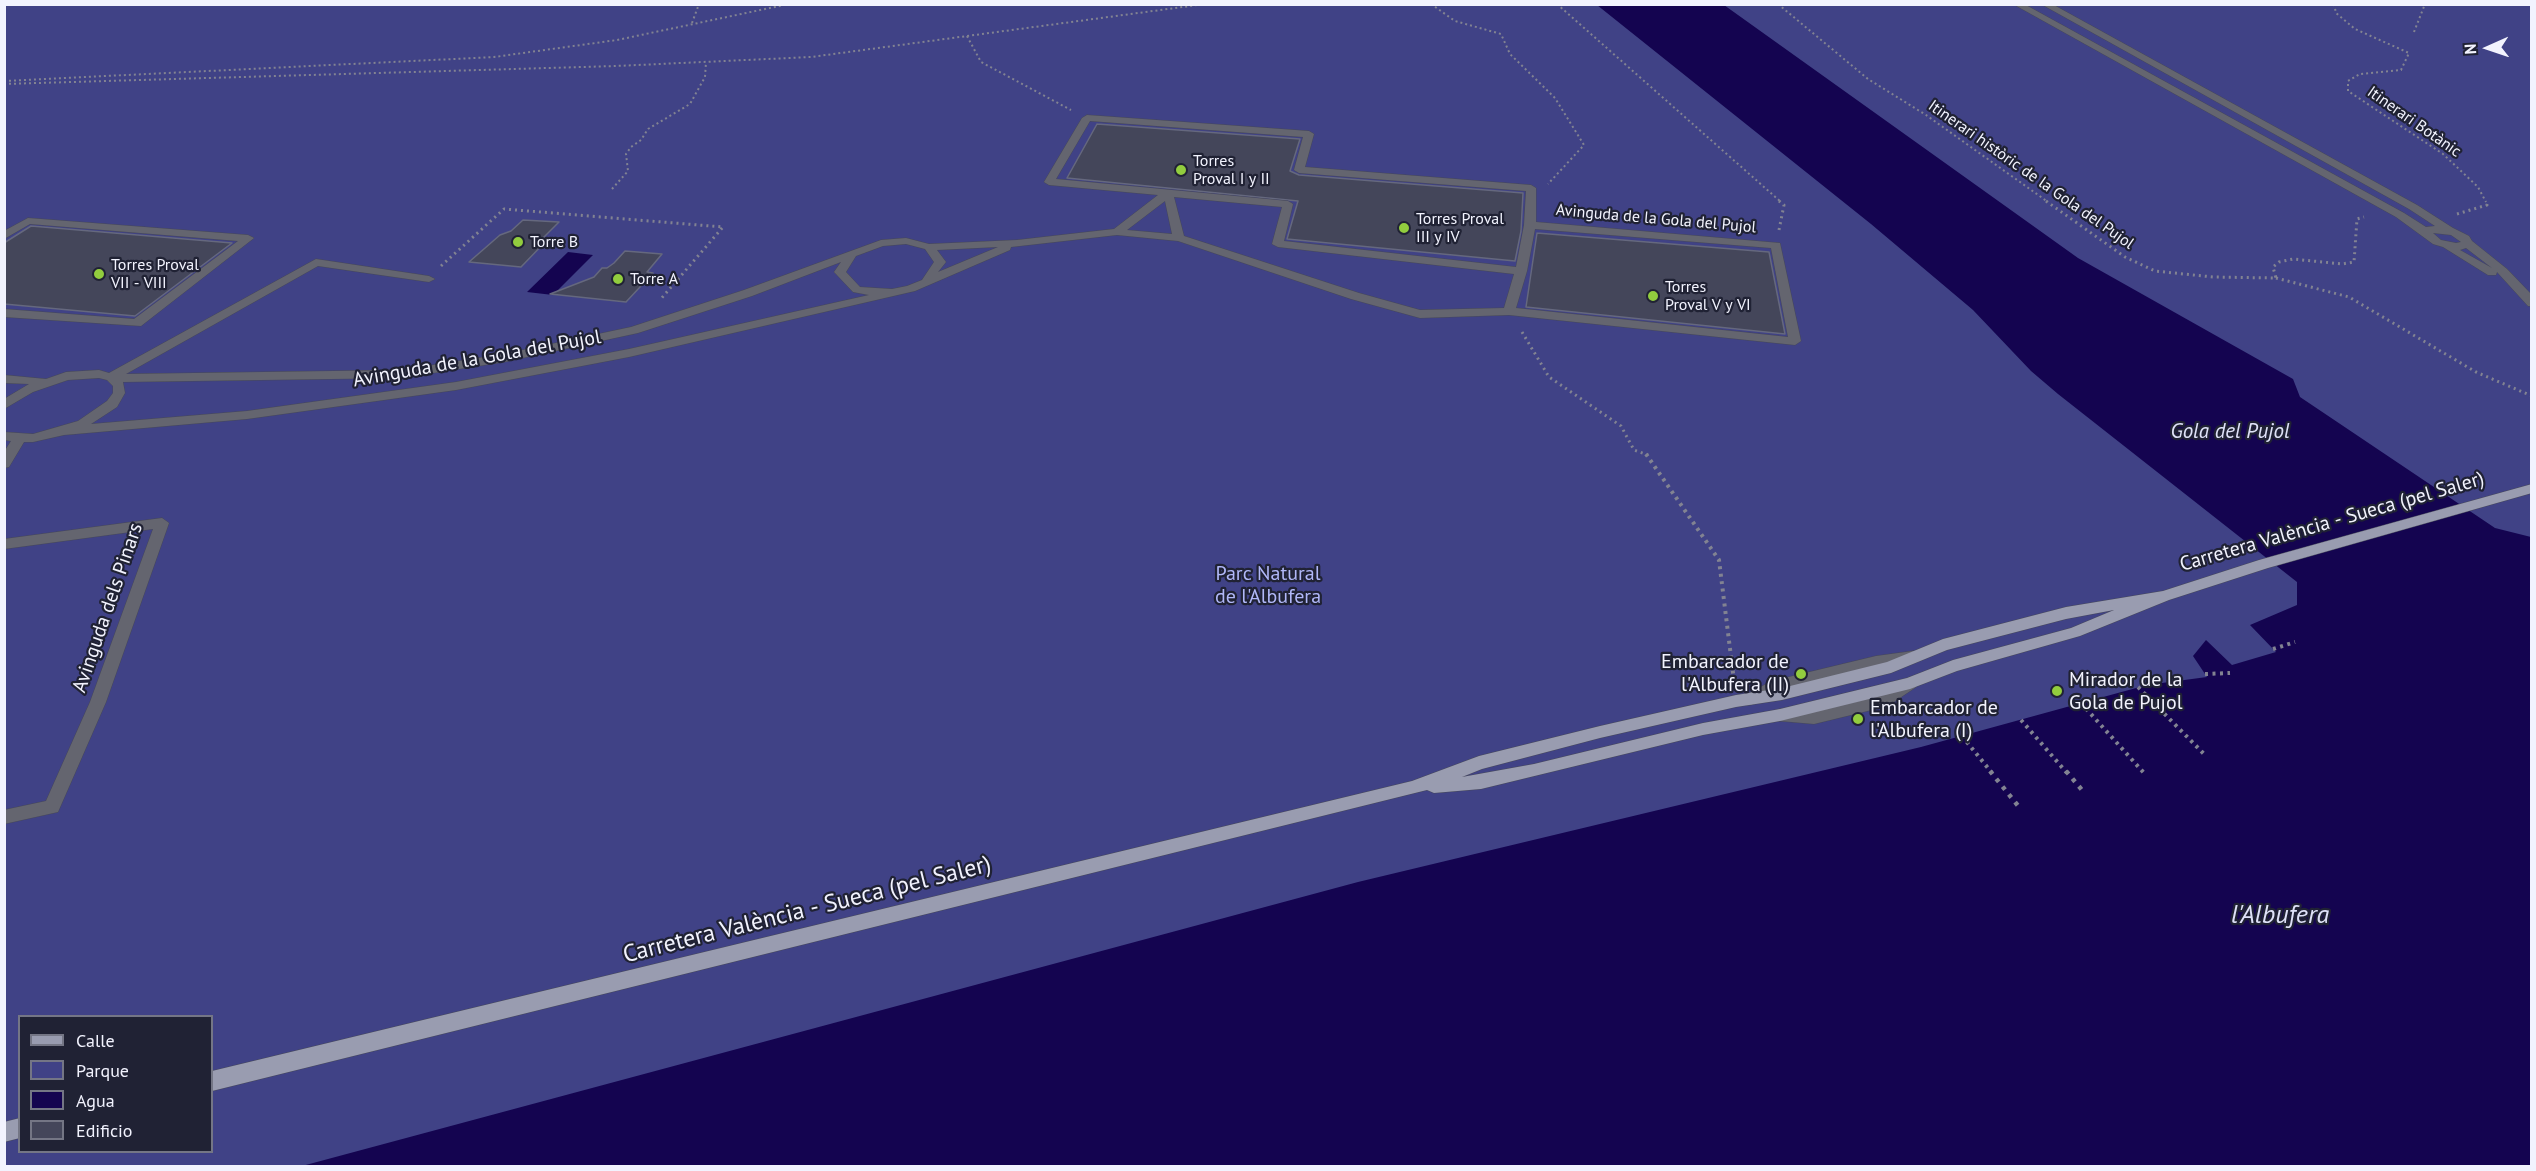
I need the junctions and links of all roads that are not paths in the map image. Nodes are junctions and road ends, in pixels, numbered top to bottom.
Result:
1 (2017, 4) edge
2 (2045, 4) edge
3 (1168, 193) junction
4 (1530, 225) junction
5 (2448, 230) junction
6 (1117, 232) junction
7 (2427, 233) junction
8 (4, 236) edge
9 (1179, 238) junction
10 (1017, 243) junction
11 (2467, 243) junction
12 (2444, 244) junction
13 (929, 247) junction
14 (852, 254) junction
15 (1521, 271) junction
16 (433, 274) road end
17 (926, 282) junction
18 (2515, 287) junction
19 (892, 293) junction
20 (2532, 303) edge
21 (1509, 311) junction
22 (7, 316) edge
23 (112, 377) junction
24 (4, 379) edge
25 (47, 381) junction
26 (4, 405) edge
27 (63, 431) junction
28 (4, 436) edge
29 (20, 439) junction
30 (4, 464) edge
31 (2532, 488) edge
32 (2532, 493) edge
33 (2512, 495) junction
34 (4, 544) edge
35 (2164, 596) junction
36 (1910, 683) joint
37 (1780, 715) joint
38 (1414, 788) junction
39 (4, 817) edge
40 (213, 1081) edge

1 - 7 street
2 - 5 street
3 - 4 street, Avinguda de la Gola del Pujol
3 - 6 street
3 - 9 street
3 - 15 street
4 - 15 street
4 - 21 street, Avinguda de la Gola del Pujol
5 - 7 street
5 - 11 street
6 - 9 street, Avinguda de la Gola del Pujol
6 - 10 street, Avinguda de la Gola del Pujol
7 - 12 street
8 - 22 street
9 - 21 street, Avinguda de la Gola del Pujol
10 - 13 street, Avinguda de la Gola del Pujol
10 - 17 street, Avinguda de la Gola del Pujol
11 - 12 street
11 - 18 street
12 - 18 street
13 - 14 street, Avinguda de la Gola del Pujol
13 - 17 street
14 - 19 street
14 - 23 street, Avinguda de la Gola del Pujol
15 - 21 street
16 - 23 street
17 - 19 street, Avinguda de la Gola del Pujol
18 - 20 street
19 - 27 street, Avinguda de la Gola del Pujol
23 - 25 street, Avinguda de la Gola del Pujol
23 - 27 street
24 - 25 street
25 - 26 street
27 - 29 street
28 - 29 street
29 - 30 street
31 - 33 main road, Carretera València - Sueca (pel Saler)
32 - 33 main road, Carretera València - Sueca (pel Saler)
33 - 35 main road, Carretera València - Sueca (pel Saler)
34 - 39 street, Avinguda dels Pinars
35 - 36 main road, Carretera València - Sueca (pel Saler)
35 - 38 main road, Carretera València - Sueca (pel Saler)
36 - 37 street
37 - 38 main road, Carretera València - Sueca (pel Saler)
38 - 40 main road, Carretera València - Sueca (pel Saler)

